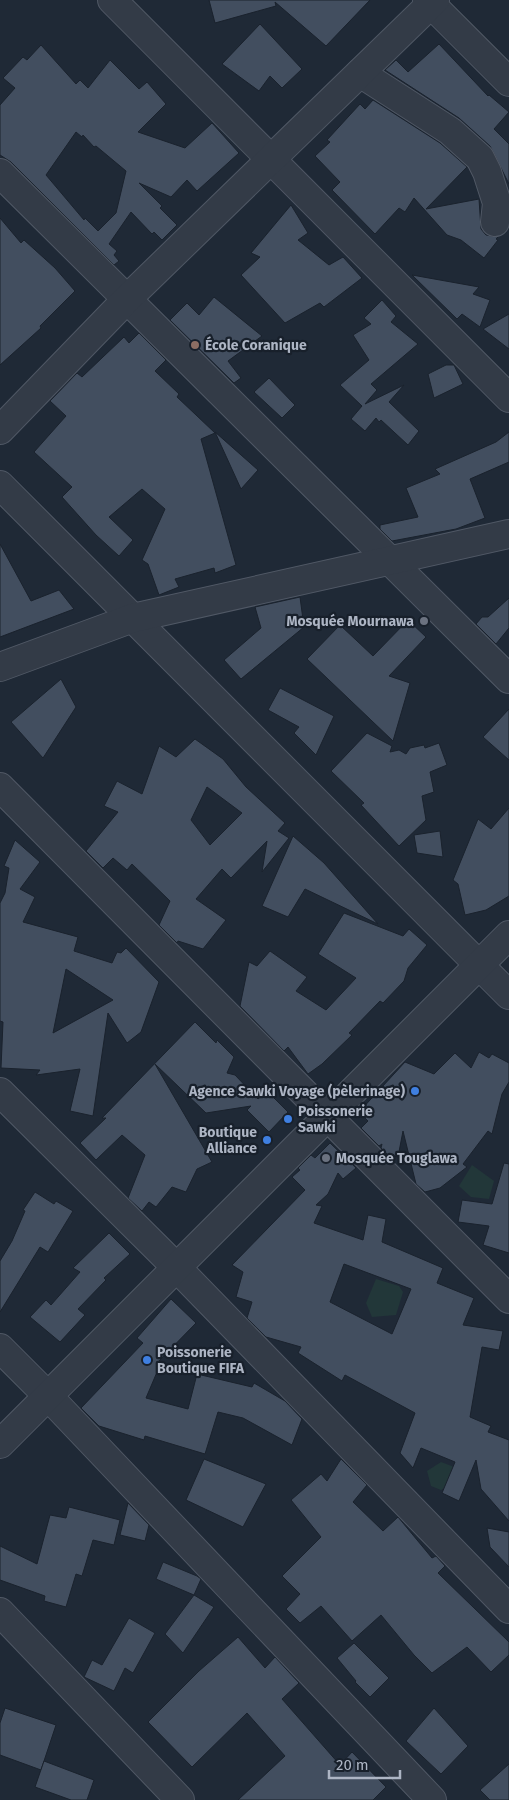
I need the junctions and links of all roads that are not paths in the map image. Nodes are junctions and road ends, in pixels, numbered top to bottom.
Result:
1 (112, 0) edge
2 (431, 1) edge
3 (360, 73) junction
4 (509, 82) edge
5 (271, 159) junction
6 (0, 173) edge
7 (495, 222) dead end
8 (127, 299) junction
9 (509, 398) edge
10 (0, 430) edge
11 (0, 485) edge
12 (509, 534) edge
13 (392, 562) junction
14 (133, 618) junction
15 (0, 667) edge
16 (509, 679) edge
17 (0, 786) edge
18 (509, 935) edge
19 (479, 965) junction
20 (509, 995) edge
21 (0, 1092) edge
22 (329, 1116) junction
23 (177, 1268) junction
24 (509, 1299) edge
25 (0, 1348) edge
26 (48, 1396) junction
27 (0, 1444) edge
28 (509, 1609) edge
29 (0, 1612) edge
30 (180, 1800) edge
31 (432, 1800) edge

1 - 5 street
2 - 3 street
2 - 4 street
3 - 5 street
3 - 7 street
5 - 8 street
5 - 9 street
6 - 8 street
8 - 10 street
8 - 13 street
11 - 14 street
12 - 13 street
13 - 14 street
13 - 16 street
14 - 15 street
14 - 19 street
17 - 22 street
18 - 19 street
19 - 20 street
19 - 22 street
21 - 23 street
22 - 23 street
22 - 24 street
23 - 26 street
23 - 28 street
25 - 26 street
26 - 27 street
26 - 31 street
29 - 30 street

